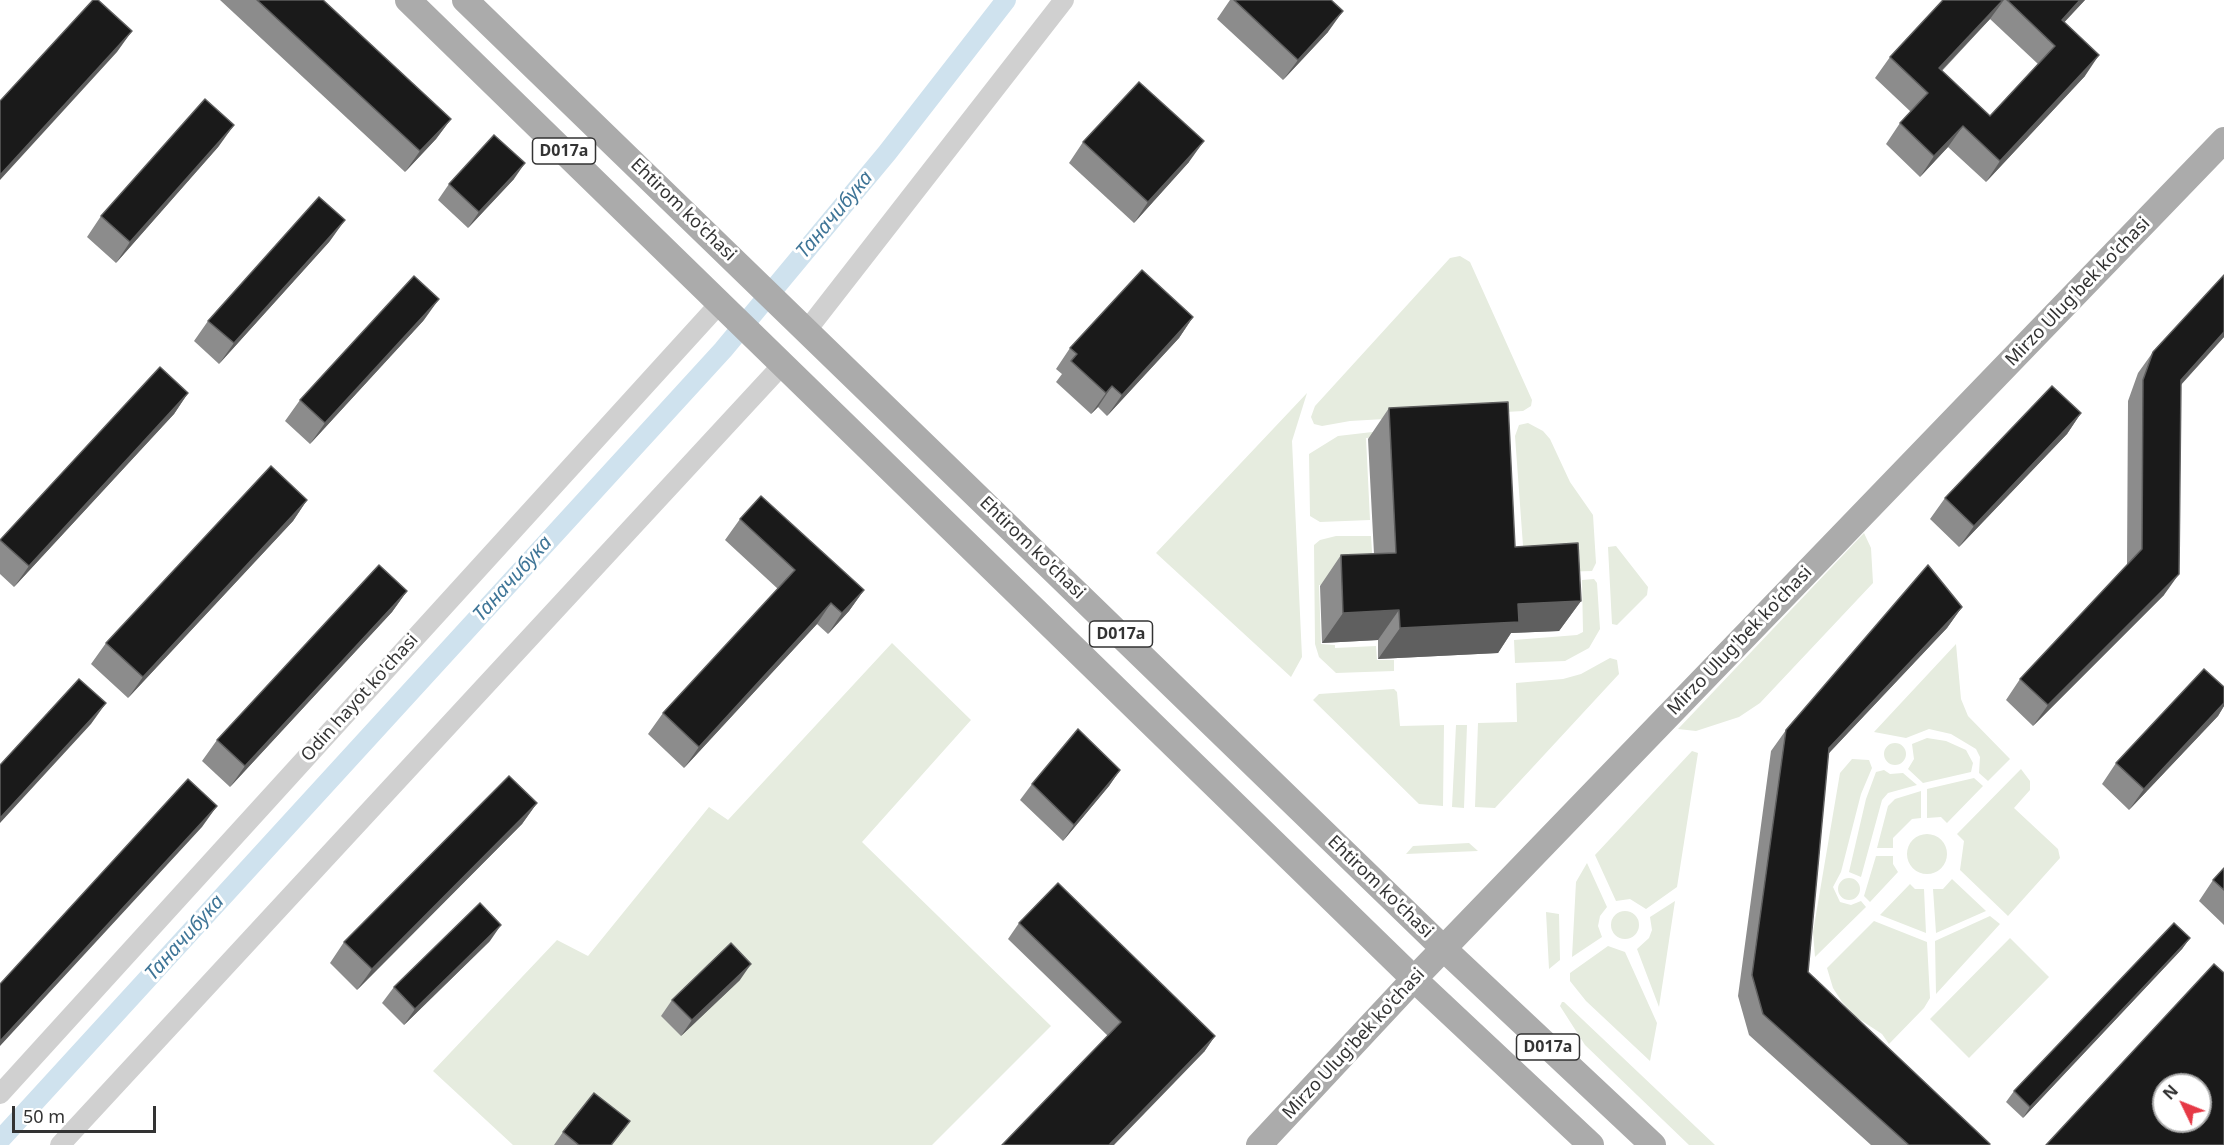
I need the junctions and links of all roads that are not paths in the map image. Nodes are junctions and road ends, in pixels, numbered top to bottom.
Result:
1 (408, 0) edge
2 (465, 0) edge
3 (1064, 0) edge
4 (2224, 140) edge
5 (721, 302) junction
6 (802, 326) junction
7 (784, 363) junction
8 (1443, 948) junction
9 (1414, 979) junction
10 (0, 1094) edge
11 (60, 1145) edge
12 (1259, 1145) edge
13 (1591, 1145) edge
14 (1653, 1145) edge

1 - 5 main road, D017a
2 - 6 main road, Ehtirom ko'chasi / D017a
3 - 6 street
4 - 8 main road, Mirzo Ulug'bek ko'chasi
5 - 7 main road, D017a
5 - 10 street, Odin hayot ko'chasi
6 - 8 main road, Ehtirom ko'chasi / D017a
7 - 9 main road, D017a
7 - 11 street
8 - 9 main road, Mirzo Ulug'bek ko'chasi
8 - 14 main road, Ehtirom ko'chasi / D017a
9 - 12 main road, Mirzo Ulug'bek ko'chasi
9 - 13 main road, D017a

